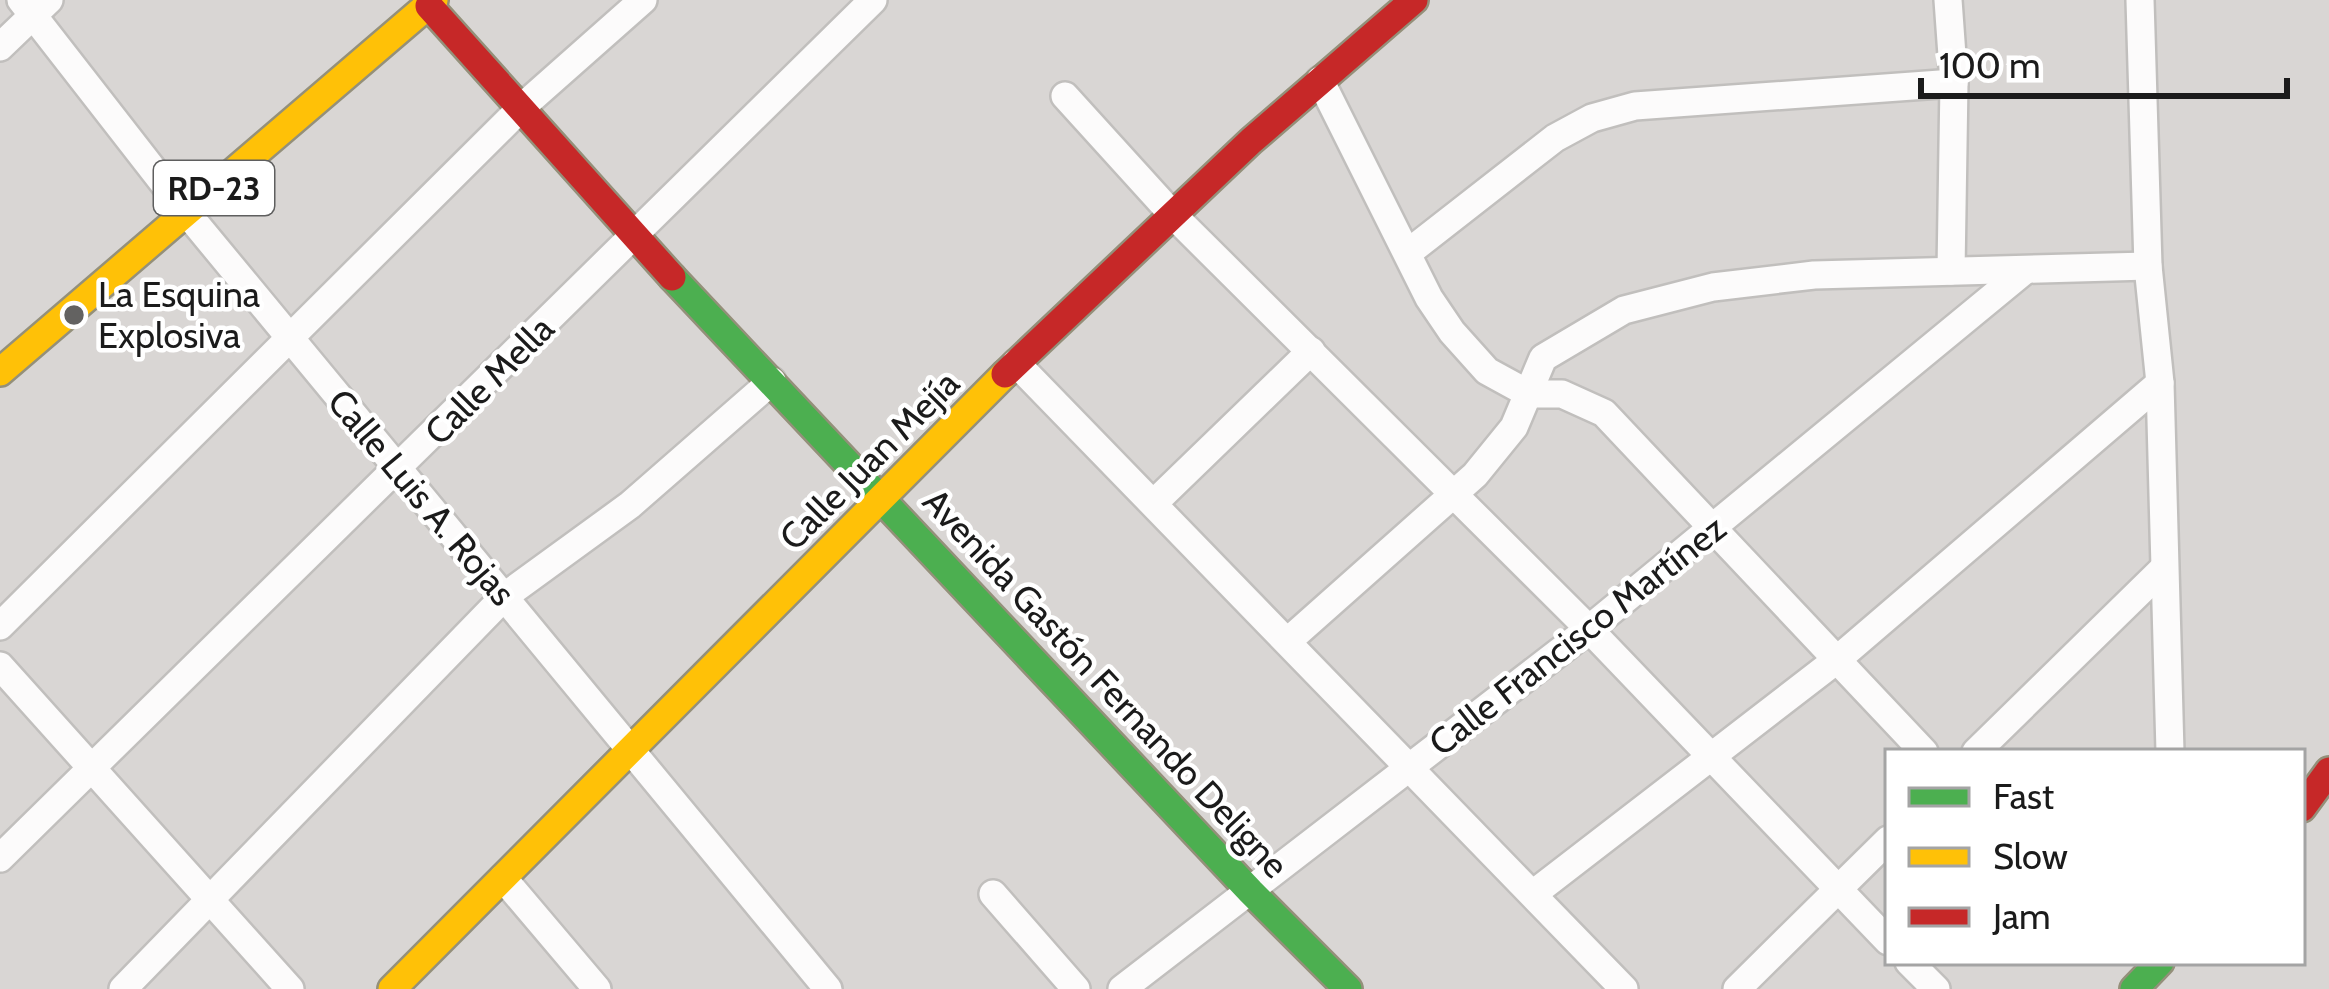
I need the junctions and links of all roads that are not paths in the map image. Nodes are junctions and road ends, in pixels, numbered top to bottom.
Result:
1 (643, 0) edge
2 (873, 0) edge
3 (1414, 0) edge
4 (1948, 0) edge
5 (2140, 0) edge
6 (429, 2) edge
7 (34, 5) edge
8 (0, 47) edge
9 (1320, 80) junction
10 (1954, 83) junction
11 (1065, 96) dead end
12 (522, 107) junction
13 (186, 212) junction
14 (1173, 215) junction
15 (635, 236) junction
16 (1409, 252) junction
17 (2148, 266) junction
18 (1951, 271) junction
19 (2024, 272) junction
20 (288, 337) junction
21 (1311, 351) junction
22 (1016, 363) junction
23 (0, 372) edge
24 (772, 381) junction
25 (2160, 383) junction
26 (1528, 394) junction
27 (399, 469) junction
28 (882, 496) junction
29 (1454, 496) junction
30 (1154, 503) junction
31 (1715, 528) junction
32 (2162, 570) junction
33 (505, 596) junction
34 (0, 626) edge
35 (1589, 629) junction
36 (1288, 641) junction
37 (1839, 658) junction
38 (0, 666) edge
39 (1921, 749) edge
40 (1979, 749) edge
41 (2170, 749) edge
42 (631, 750) junction
43 (1714, 758) junction
44 (1410, 765) junction
45 (91, 768) junction
46 (2329, 771) edge
47 (2305, 804) edge
48 (1885, 843) edge
49 (0, 858) edge
50 (503, 878) junction
51 (1838, 890) junction
52 (1251, 892) junction
53 (993, 894) dead end
54 (1533, 894) junction
55 (209, 897) junction
56 (1885, 938) edge
57 (1912, 965) edge
58 (123, 989) edge
59 (290, 989) edge
60 (392, 989) edge
61 (597, 989) edge
62 (828, 989) edge
63 (1076, 989) edge
64 (1122, 989) edge
65 (1348, 989) edge
66 (1624, 989) edge
67 (1737, 989) edge
68 (1936, 989) edge

1 - 12 street
2 - 15 street, Calle Mella
3 - 9 street, Calle Juan Mejía
4 - 10 street
5 - 17 street
6 - 12 street, Avenida Gastón Fernando Deligne
6 - 13 street, RD-23
7 - 8 street
7 - 13 street, Calle Luis A. Rojas
9 - 14 street, Calle Juan Mejía
9 - 16 street
10 - 16 street
10 - 18 street
11 - 14 street
12 - 15 street, Avenida Gastón Fernando Deligne
12 - 20 street
13 - 20 street, Calle Luis A. Rojas
13 - 23 street, RD-23
14 - 21 street
14 - 22 street, Calle Juan Mejía
15 - 24 street, Avenida Gastón Fernando Deligne
15 - 27 street, Calle Mella
16 - 26 street
17 - 19 street
17 - 25 street
18 - 19 street
18 - 26 street
19 - 31 street, Calle Francisco Martínez
20 - 27 street, Calle Luis A. Rojas
20 - 34 street
21 - 29 street
21 - 30 street
22 - 28 street, Calle Juan Mejía
22 - 30 street
24 - 28 street, Avenida Gastón Fernando Deligne
24 - 33 street
25 - 32 street
25 - 37 street
26 - 29 street
26 - 31 street
27 - 33 street, Calle Luis A. Rojas
27 - 45 street, Calle Mella
28 - 42 street, Calle Juan Mejía
28 - 52 street, Avenida Gastón Fernando Deligne
29 - 35 street
29 - 36 street
30 - 36 street
31 - 35 street, Calle Francisco Martínez
31 - 37 street
32 - 40 street
32 - 41 street
33 - 42 street, Calle Luis A. Rojas
33 - 55 street
35 - 43 street
35 - 44 street, Calle Francisco Martínez
36 - 44 street
37 - 39 street
37 - 43 street
38 - 45 street
42 - 50 street, Calle Juan Mejía
42 - 62 street, Calle Luis A. Rojas
43 - 51 street
43 - 54 street
44 - 52 street, Calle Francisco Martínez
44 - 54 street
45 - 49 street, Calle Mella
45 - 55 street
46 - 47 street
48 - 51 street
50 - 60 street, Calle Juan Mejía
50 - 61 street
51 - 56 street
51 - 67 street
52 - 64 street, Calle Francisco Martínez
52 - 65 street, Avenida Gastón Fernando Deligne
53 - 63 street
54 - 66 street
55 - 58 street
55 - 59 street
57 - 68 street

